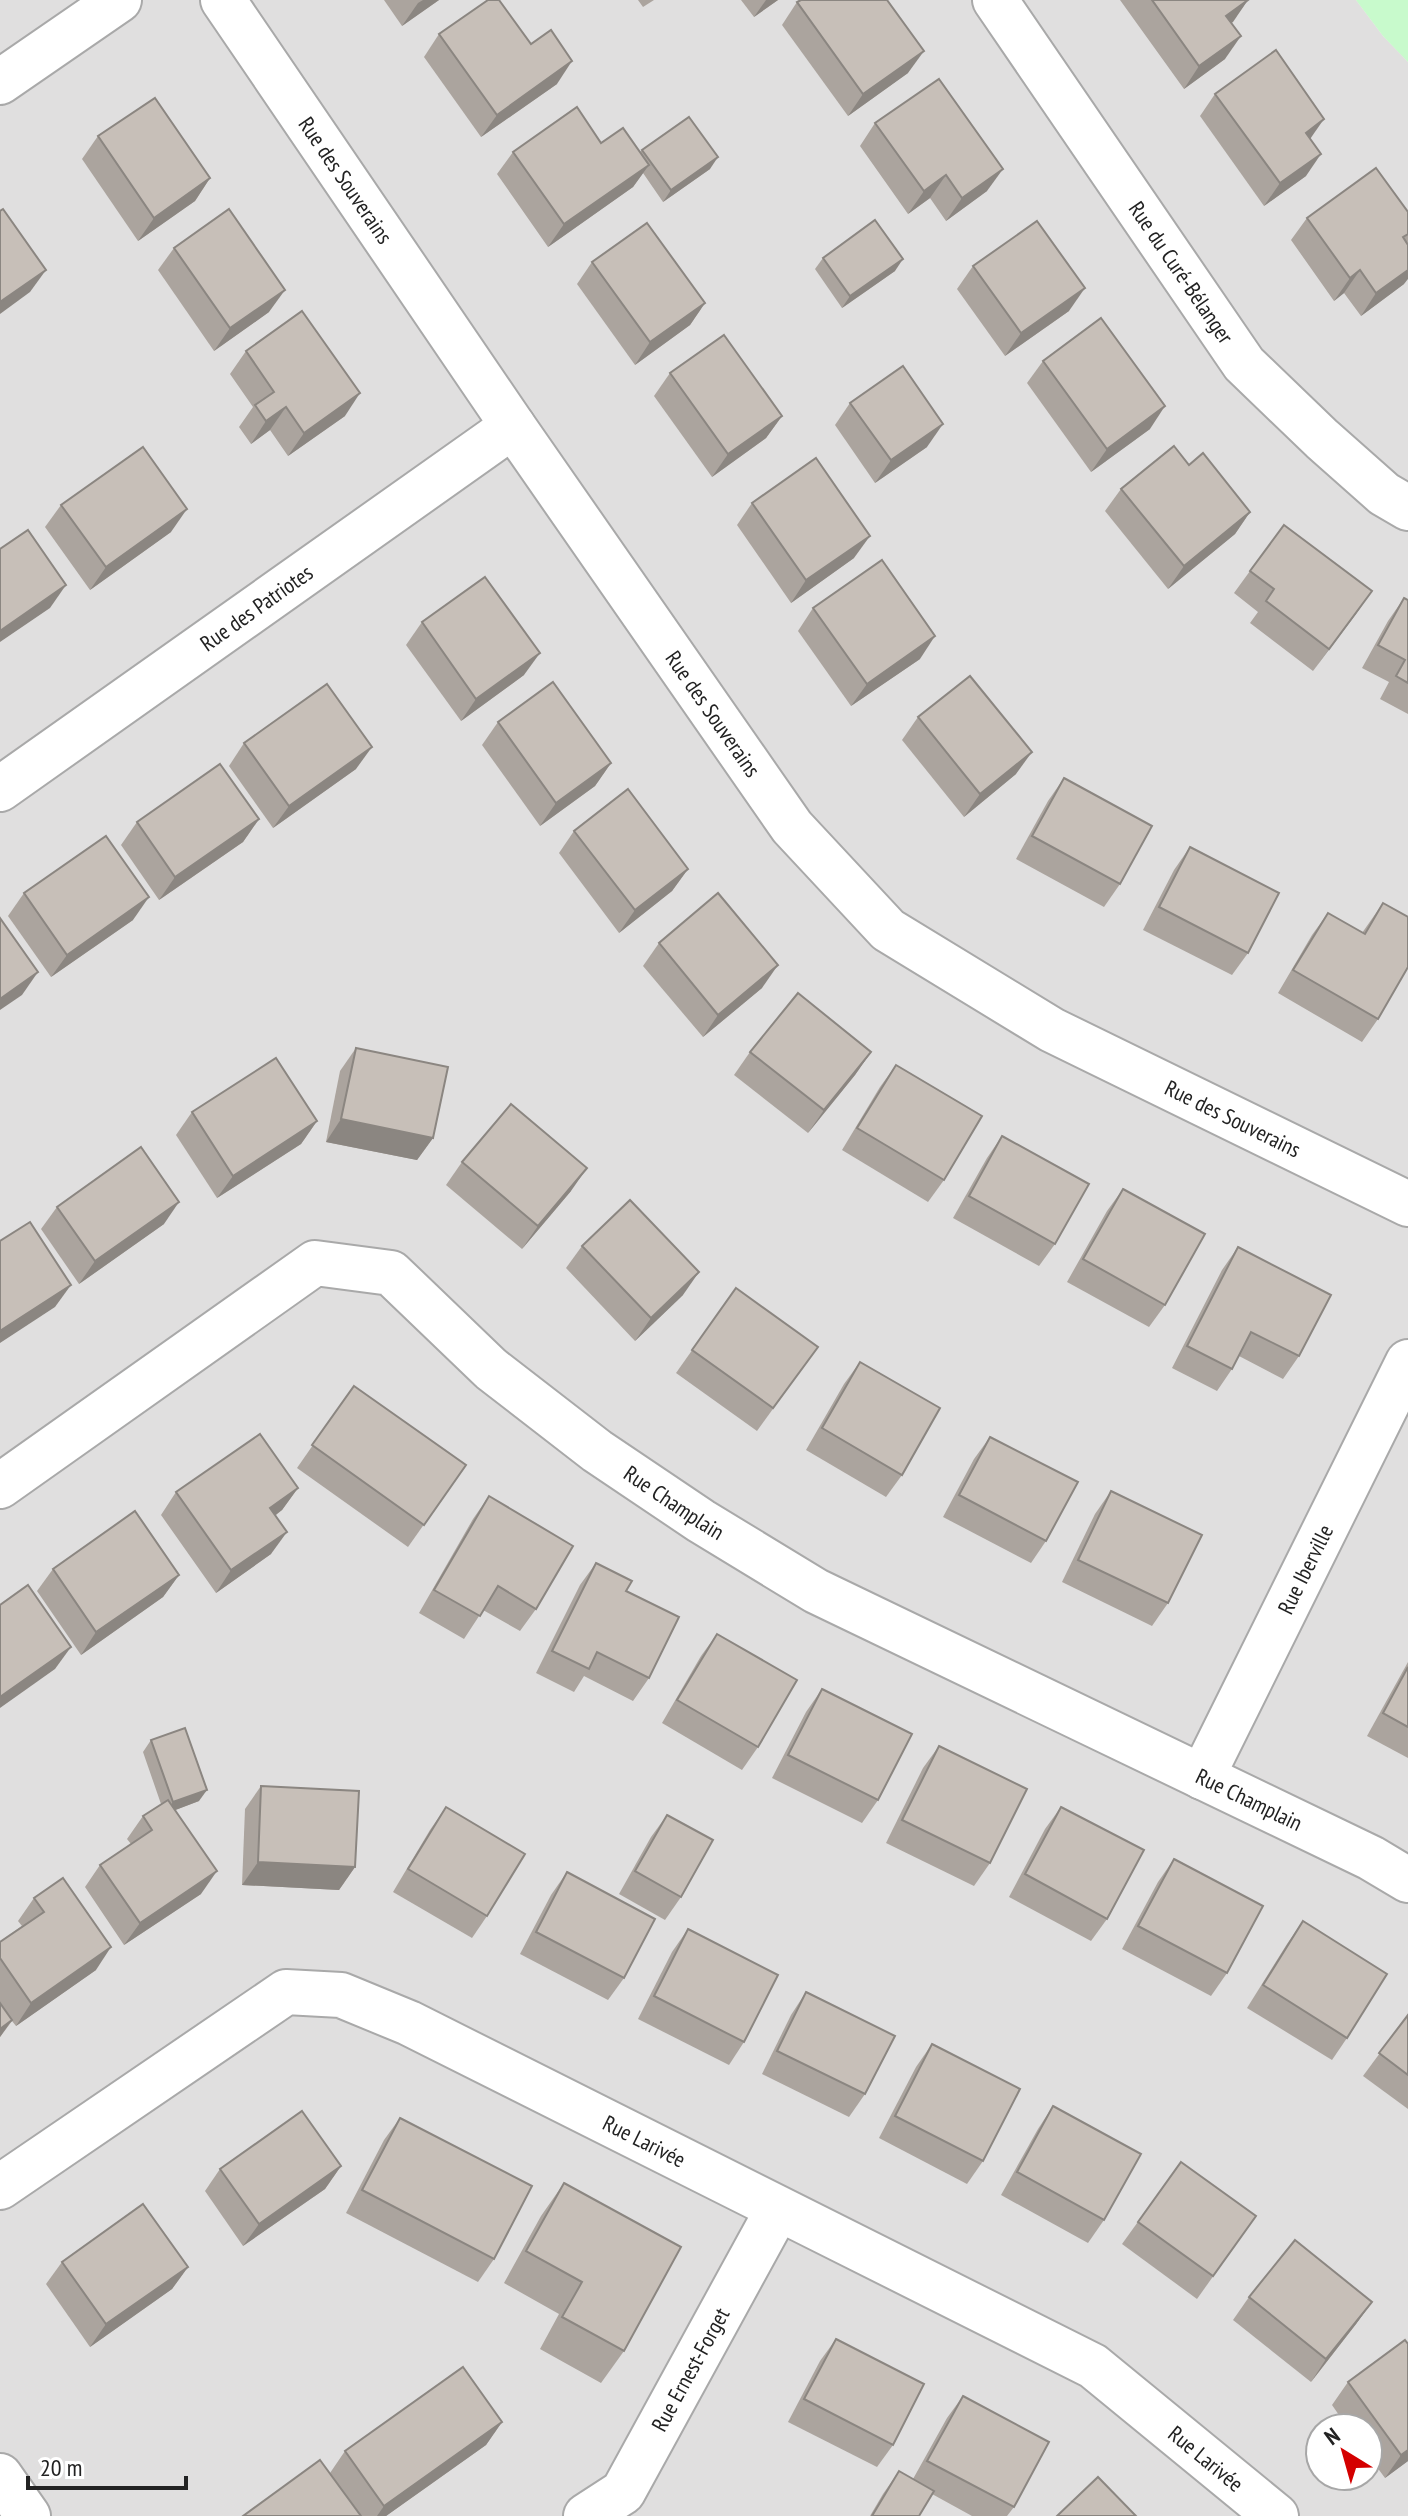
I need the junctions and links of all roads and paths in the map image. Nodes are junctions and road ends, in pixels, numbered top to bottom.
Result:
1 (119, 0) edge
2 (223, 0) edge
3 (995, 0) edge
4 (0, 82) edge
5 (513, 426) junction
6 (1408, 508) edge
7 (0, 789) edge
8 (1408, 1204) edge
9 (1408, 1362) edge
10 (0, 1486) edge
11 (1202, 1777) junction
12 (1408, 1880) edge
13 (0, 2187) edge
14 (778, 2209) junction
15 (0, 2476) edge
16 (28, 2516) edge
17 (586, 2516) edge
18 (1276, 2516) edge

1 - 4 street
2 - 5 street, Rue des Souverains
3 - 6 street, Rue du Curé-Bélanger
5 - 7 street, Rue des Patriotes
5 - 8 street, Rue des Souverains
9 - 11 street, Rue Iberville
10 - 11 street, Rue Champlain
11 - 12 street, Rue Champlain
13 - 14 street, Rue Larivée
14 - 17 street, Rue Ernest-Forget
14 - 18 street, Rue Larivée
15 - 16 street

